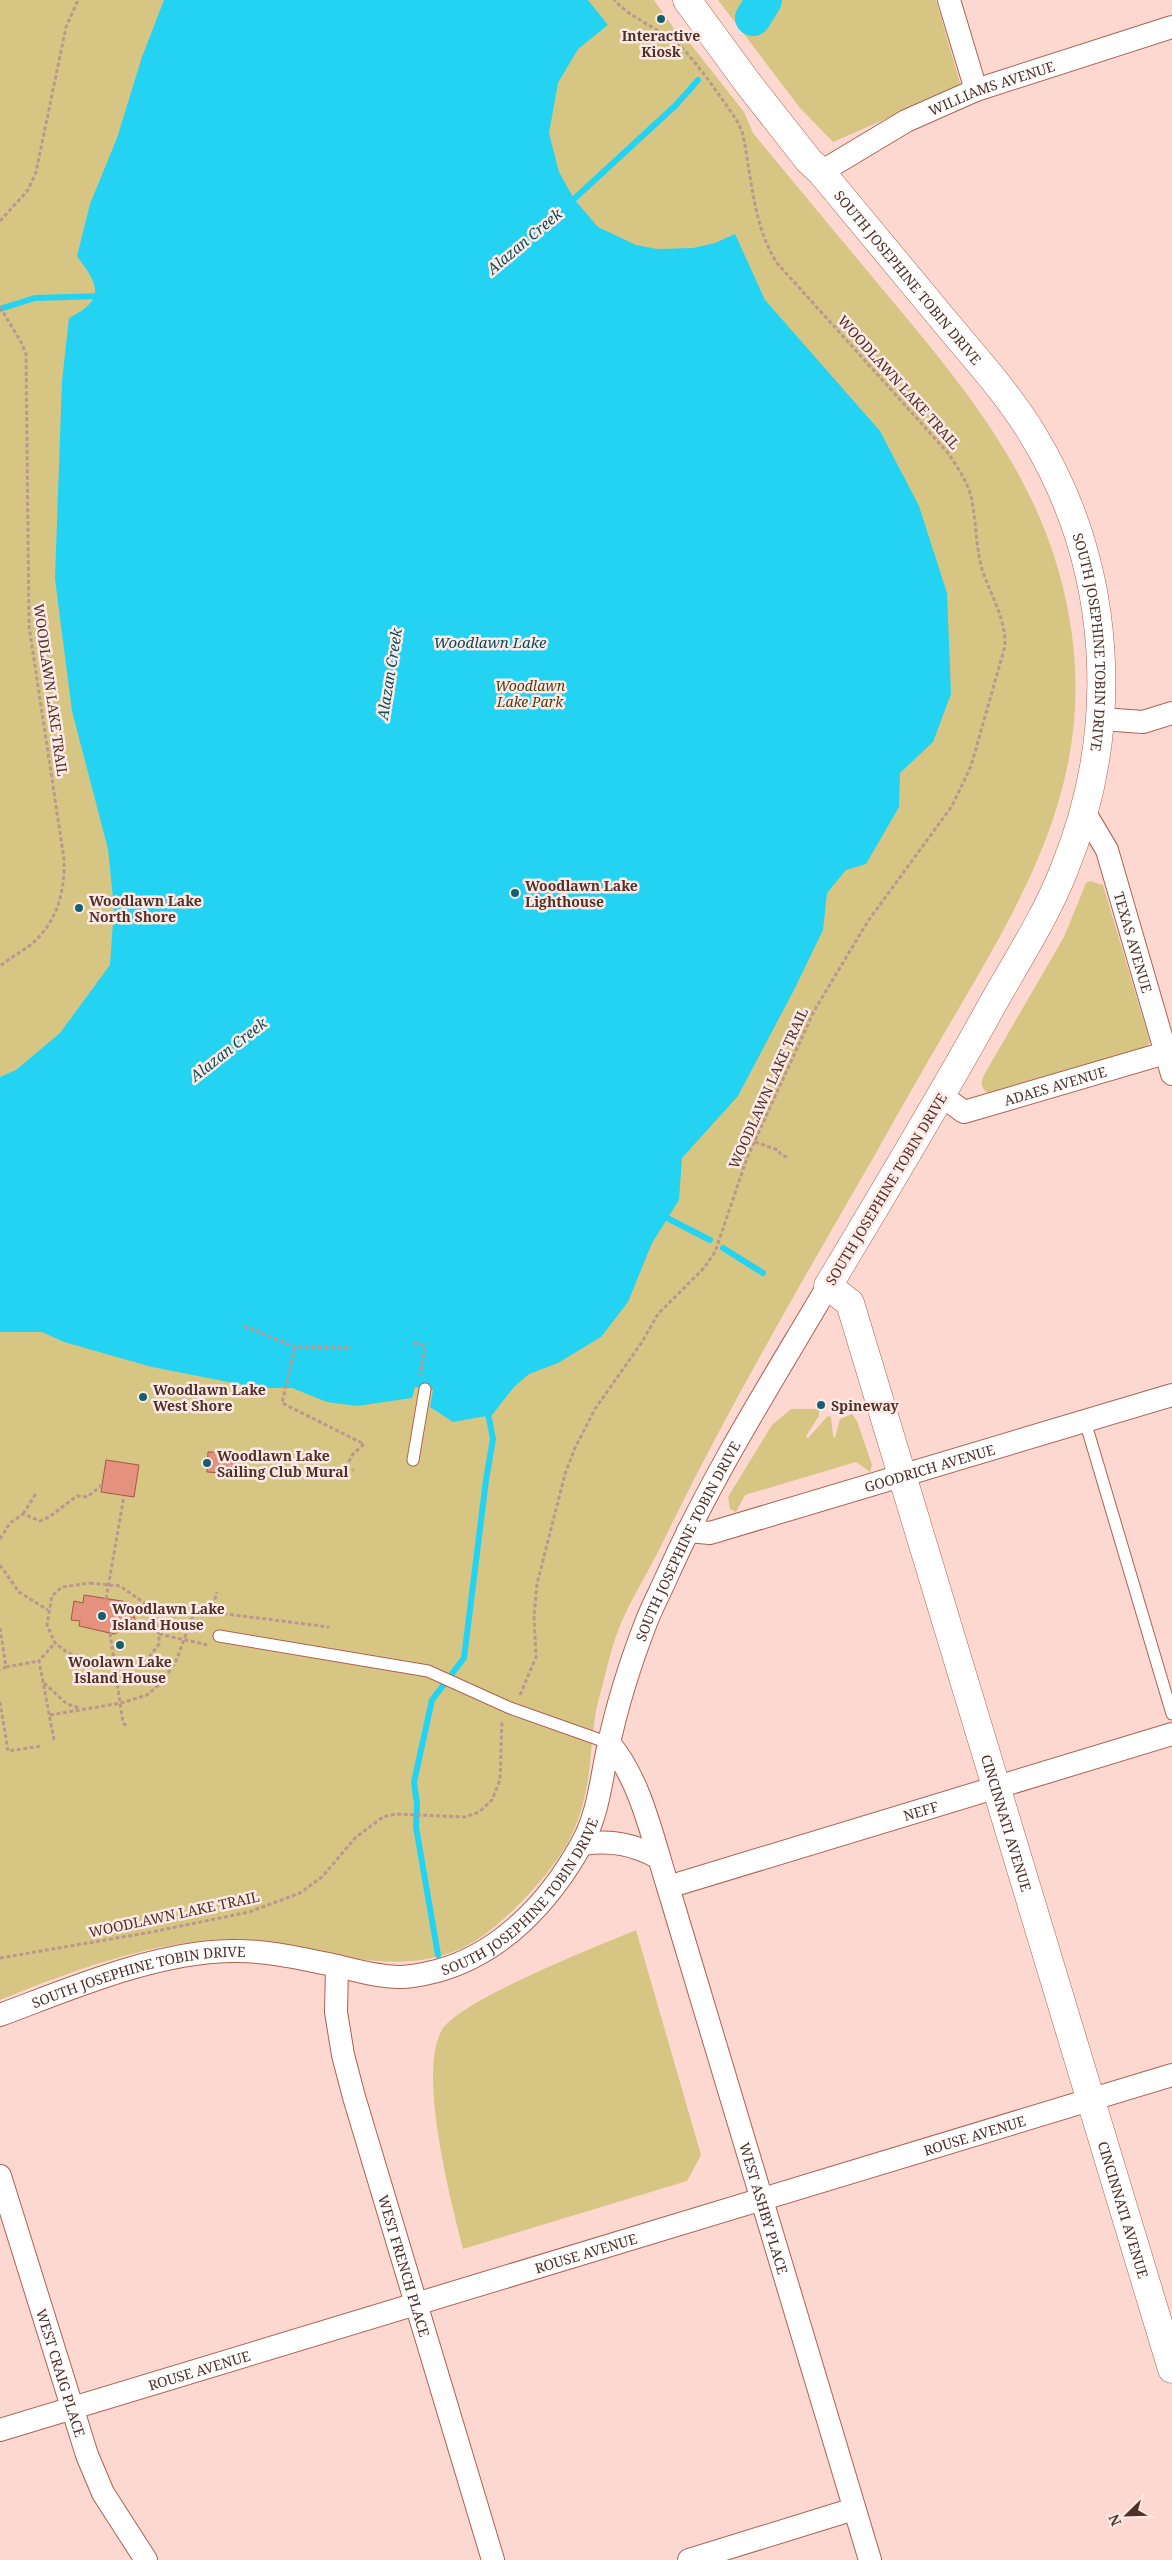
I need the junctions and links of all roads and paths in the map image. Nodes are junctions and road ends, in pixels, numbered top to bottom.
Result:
1 (78, 0) edge
2 (614, 0) edge
3 (687, 0) edge
4 (949, 0) edge
5 (1172, 27) edge
6 (976, 90) junction
7 (815, 166) junction
8 (0, 221) edge
9 (0, 307) edge
10 (1172, 713) edge
11 (1102, 719) junction
12 (1085, 813) junction
13 (0, 966) edge
14 (1169, 1052) edge
15 (1172, 1074) edge
16 (942, 1096) junction
17 (754, 1142) junction
18 (789, 1158) dead end
19 (828, 1286) junction
20 (244, 1326) dead end
21 (414, 1343) dead end
22 (295, 1347) junction
23 (352, 1348) dead end
24 (425, 1392) joint
25 (1172, 1395) edge
26 (1086, 1421) junction
27 (413, 1460) dead end
28 (354, 1470) dead end
29 (902, 1474) junction
30 (102, 1485) dead end
31 (37, 1492) dead end
32 (124, 1496) dead end
33 (23, 1514) junction
34 (688, 1531) junction
35 (0, 1539) edge
36 (0, 1565) edge
37 (109, 1583) junction
38 (217, 1592) dead end
39 (106, 1599) dead end
40 (48, 1610) junction
41 (211, 1612) junction
42 (329, 1627) dead end
43 (0, 1628) edge
44 (110, 1633) dead end
45 (159, 1634) junction
46 (184, 1640) junction
47 (216, 1641) joint
48 (55, 1643) junction
49 (39, 1661) junction
50 (6, 1666) junction
51 (115, 1666) junction
52 (0, 1670) edge
53 (44, 1683) junction
54 (0, 1702) edge
55 (121, 1704) junction
56 (506, 1706) junction
57 (81, 1709) junction
58 (1172, 1714) edge
59 (50, 1715) junction
60 (127, 1726) dead end
61 (1172, 1734) edge
62 (54, 1740) dead end
63 (609, 1743) junction
64 (42, 1746) dead end
65 (997, 1788) junction
66 (583, 1844) junction
67 (659, 1858) junction
68 (668, 1887) junction
69 (0, 1958) edge
70 (337, 1966) junction
71 (0, 2015) edge
72 (1172, 2074) edge
73 (1090, 2099) junction
74 (0, 2176) edge
75 (761, 2198) junction
76 (418, 2304) junction
77 (1172, 2370) edge
78 (71, 2408) junction
79 (0, 2430) edge
80 (854, 2508) junction
81 (694, 2559) edge
82 (146, 2560) edge
83 (493, 2560) edge
84 (870, 2560) edge

1 - 8 path
2 - 17 path, WOODLAWN LAKE TRAIL
3 - 7 street, SOUTH JOSEPHINE TOBIN DRIVE
4 - 6 street
5 - 6 street, WILLIAMS AVENUE
6 - 7 street, WILLIAMS AVENUE
7 - 11 street, SOUTH JOSEPHINE TOBIN DRIVE
9 - 13 path, WOODLAWN LAKE TRAIL
10 - 11 street
11 - 12 street, SOUTH JOSEPHINE TOBIN DRIVE
12 - 14 street, TEXAS AVENUE
12 - 16 street, SOUTH JOSEPHINE TOBIN DRIVE
14 - 15 street, TEXAS AVENUE
14 - 16 street, ADAES AVENUE
16 - 19 street, SOUTH JOSEPHINE TOBIN DRIVE
17 - 18 path
17 - 56 path, WOODLAWN LAKE TRAIL
19 - 29 street, CINCINNATI AVENUE
19 - 34 street, SOUTH JOSEPHINE TOBIN DRIVE
20 - 22 path
21 - 24 path
22 - 23 path
22 - 28 path
24 - 27 lane
25 - 26 street, GOODRICH AVENUE
26 - 29 street, GOODRICH AVENUE
26 - 58 lane
29 - 34 street, GOODRICH AVENUE
29 - 65 street, CINCINNATI AVENUE
30 - 33 path
31 - 33 path
32 - 37 path
33 - 35 path
34 - 63 street, SOUTH JOSEPHINE TOBIN DRIVE
36 - 40 path
37 - 39 path
37 - 40 path
37 - 45 path
38 - 41 path
40 - 48 path
41 - 42 path
41 - 46 path
43 - 50 path
44 - 51 path
45 - 46 path
45 - 51 path
46 - 47 path
46 - 55 path
47 - 56 lane
48 - 49 path
48 - 51 path
49 - 50 path
49 - 53 path
50 - 52 path
51 - 55 path
53 - 57 path
53 - 59 path
54 - 64 path
55 - 57 path
55 - 60 path
56 - 63 lane
56 - 69 path, WOODLAWN LAKE TRAIL
57 - 59 path
59 - 62 path
61 - 65 street, NEFF
63 - 66 street, SOUTH JOSEPHINE TOBIN DRIVE
63 - 67 street, WEST ASHBY PLACE
65 - 68 street, NEFF
65 - 73 street, CINCINNATI AVENUE
66 - 67 street
66 - 70 street, SOUTH JOSEPHINE TOBIN DRIVE
67 - 68 street, WEST ASHBY PLACE
68 - 75 street, WEST ASHBY PLACE
70 - 71 street, SOUTH JOSEPHINE TOBIN DRIVE
70 - 76 street, WEST FRENCH PLACE
72 - 73 street, ROUSE AVENUE
73 - 75 street, ROUSE AVENUE
73 - 77 street, CINCINNATI AVENUE
74 - 78 street, WEST CRAIG PLACE
75 - 76 street, ROUSE AVENUE
75 - 80 street, WEST ASHBY PLACE
76 - 78 street, ROUSE AVENUE
76 - 83 street, WEST FRENCH PLACE
78 - 79 street, ROUSE AVENUE
78 - 82 street, WEST CRAIG PLACE
80 - 81 street
80 - 84 street, WEST ASHBY PLACE

